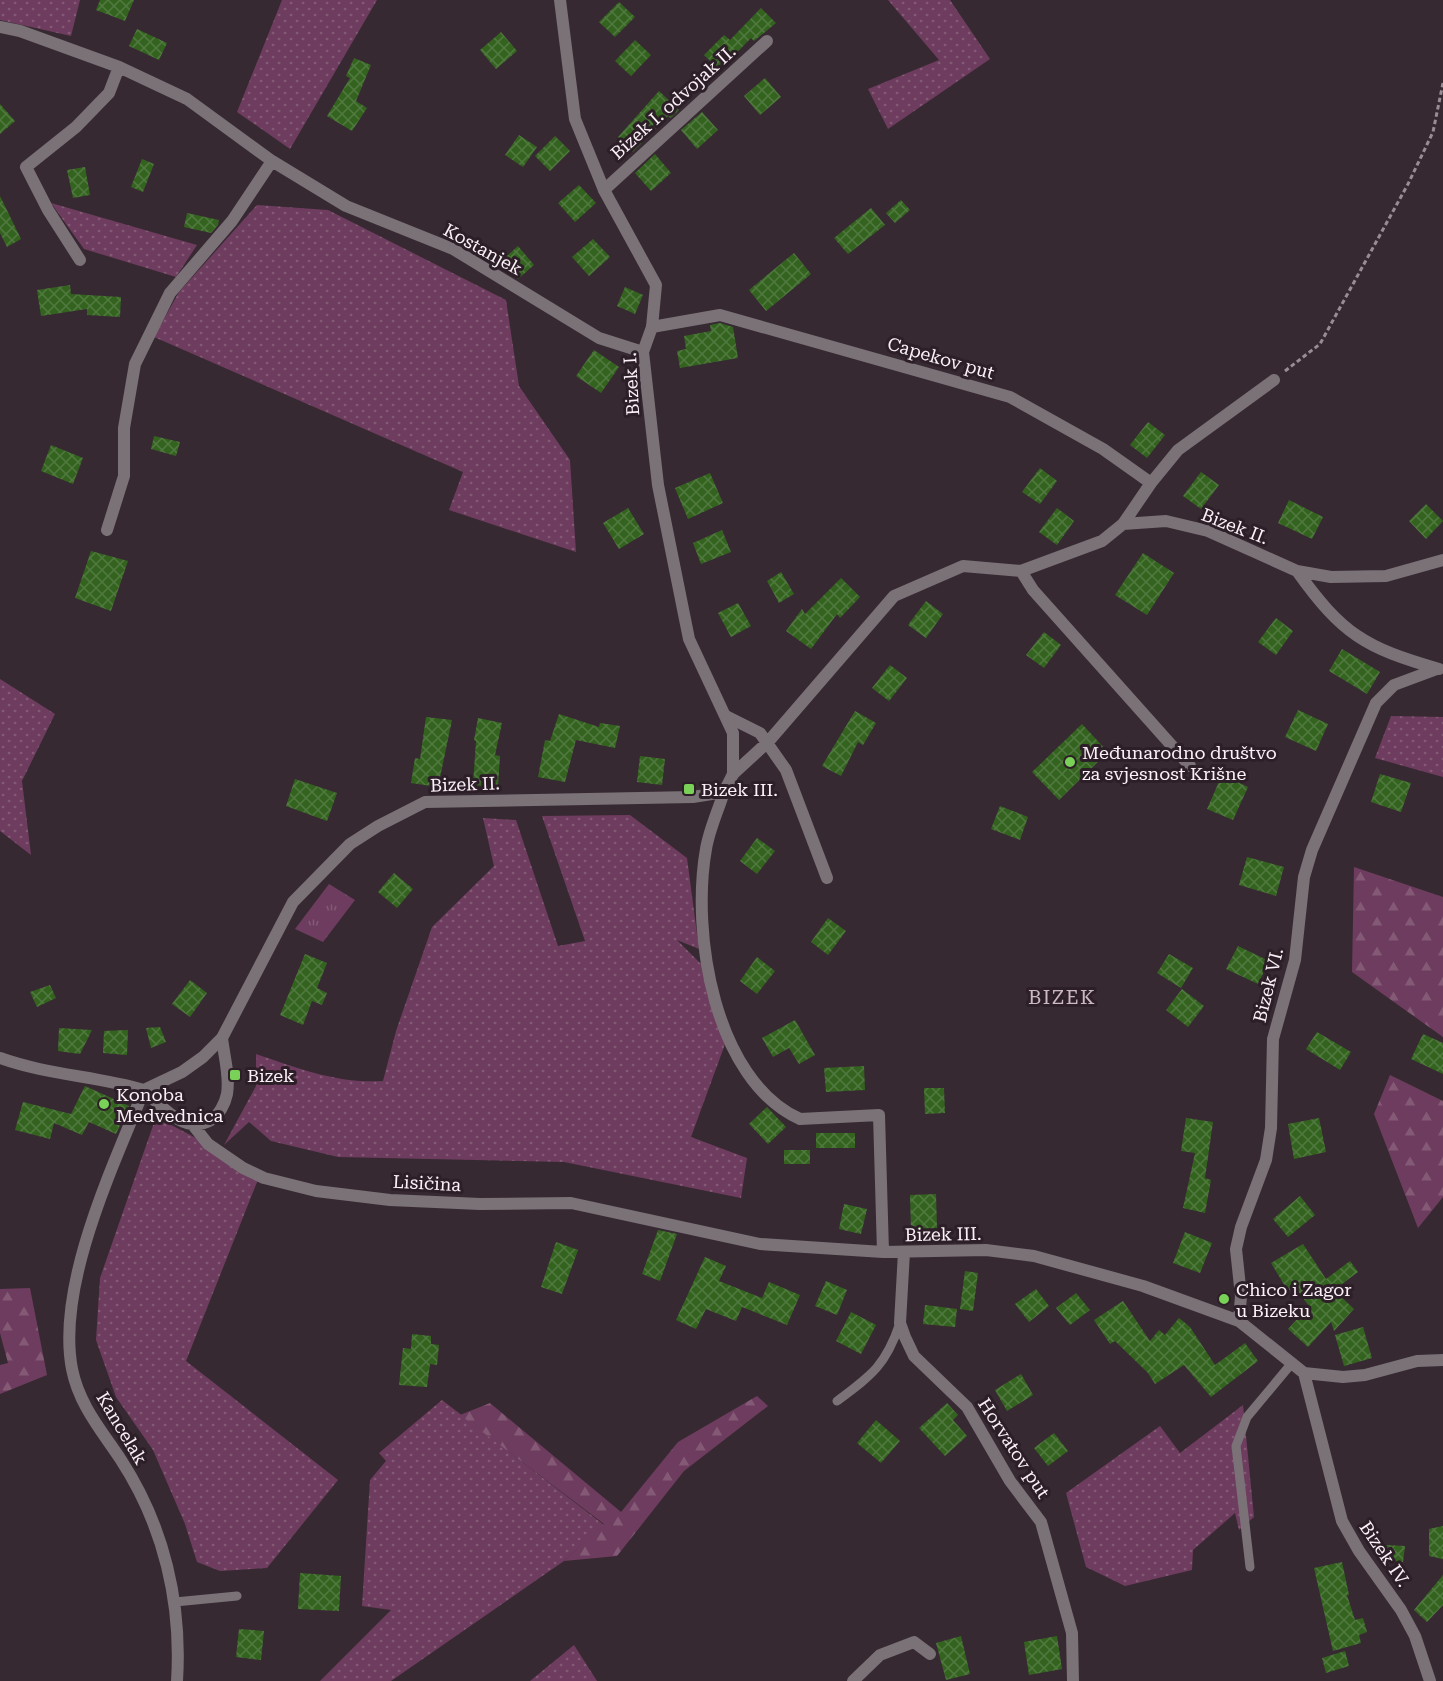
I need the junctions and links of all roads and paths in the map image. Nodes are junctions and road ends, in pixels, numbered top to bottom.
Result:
1 (560, 0) edge
2 (0, 27) edge
3 (767, 41) dead end
4 (119, 67) junction
5 (1443, 83) edge
6 (272, 161) junction
7 (604, 190) junction
8 (80, 260) dead end
9 (652, 327) junction
10 (643, 352) junction
11 (1274, 380) joint
12 (1151, 483) junction
13 (1123, 524) junction
14 (107, 530) dead end
15 (1443, 560) edge
16 (1021, 571) junction
17 (1297, 571) junction
18 (1440, 670) edge
19 (726, 716) junction
20 (768, 742) junction
21 (1190, 766) dead end
22 (733, 774) junction
23 (724, 792) junction
24 (827, 878) dead end
25 (222, 1038) junction
26 (0, 1058) edge
27 (144, 1090) junction
28 (193, 1125) junction
29 (883, 1252) junction
30 (904, 1252) junction
31 (1239, 1321) junction
32 (900, 1323) junction
33 (1443, 1360) edge
34 (1292, 1363) junction
35 (1304, 1373) junction
36 (837, 1401) dead end
37 (1250, 1567) dead end
38 (237, 1596) dead end
39 (175, 1602) junction
40 (930, 1654) dead end
41 (177, 1681) edge
42 (853, 1681) edge
43 (1073, 1681) edge
44 (1430, 1681) edge

1 - 7 street, Bizek I.
2 - 4 street, Kostanjek
3 - 7 street, Bizek I. odvojak II.
4 - 6 street, Kostanjek
4 - 8 street
5 - 11 path
6 - 10 street, Kostanjek
6 - 14 street
7 - 9 street, Bizek I.
9 - 10 street, Bizek I.
9 - 12 street, Capekov put
10 - 19 street, Bizek I.
11 - 12 street
12 - 13 street
13 - 16 street
13 - 17 street, Bizek II.
15 - 17 street, Bizek II.
16 - 20 street
16 - 21 street
17 - 18 street
18 - 31 street, Bizek VI.
19 - 20 street
19 - 22 street, Bizek I.
20 - 22 street
20 - 24 street
22 - 23 street
23 - 25 street, Bizek II.
23 - 29 street, Bizek III.
25 - 27 street, Bizek II.
25 - 28 street
26 - 27 street, Lisičina
27 - 28 street, Lisičina
27 - 39 street, Kancelak
28 - 29 street, Lisičina
29 - 30 street, Bizek III.
30 - 31 street, Bizek III.
30 - 32 street, Horvatov put
31 - 34 street, Bizek III.
32 - 36 lane
32 - 43 street, Horvatov put
33 - 35 street
34 - 35 street, Bizek III.
34 - 37 lane
35 - 44 street, Bizek IV.
38 - 39 lane
39 - 41 street, Kancelak
40 - 42 street

